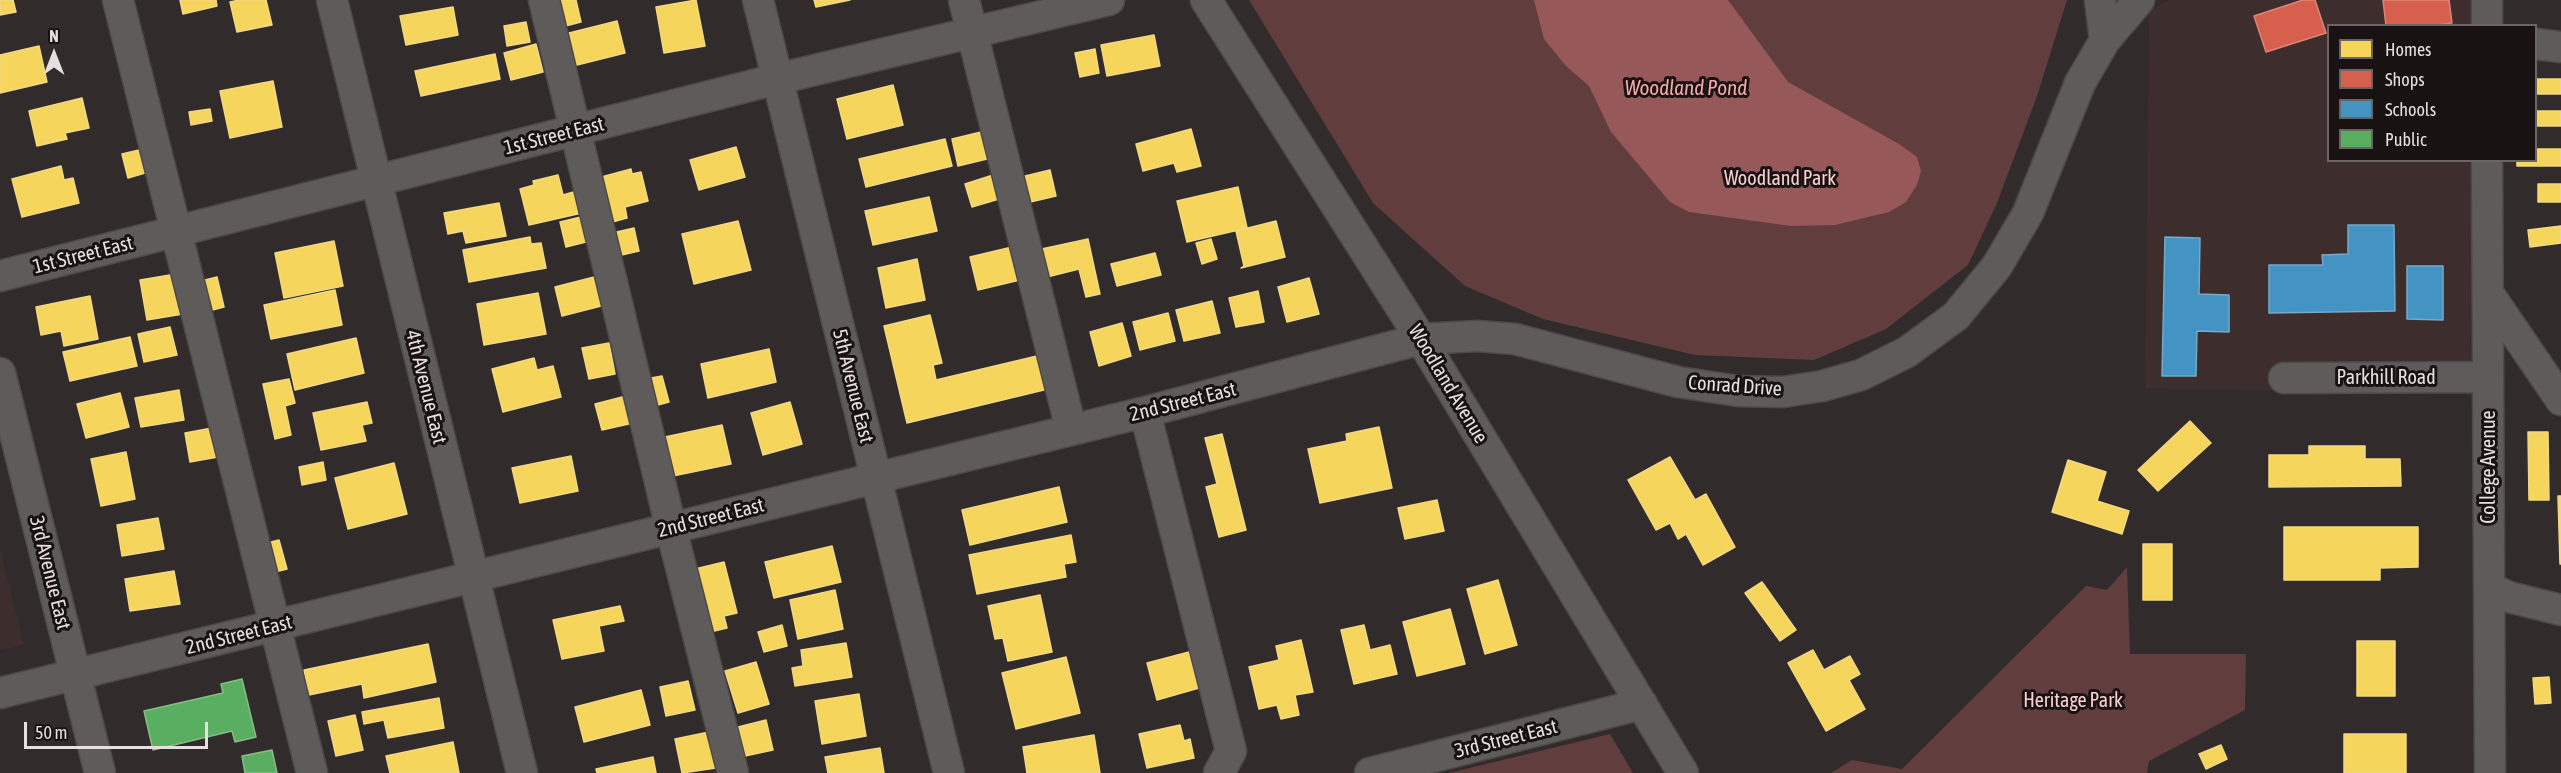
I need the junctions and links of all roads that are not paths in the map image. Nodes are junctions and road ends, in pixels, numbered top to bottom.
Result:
1 (118, 0) edge
2 (333, 0) edge
3 (544, 0) edge
4 (758, 0) edge
5 (964, 0) edge
6 (1109, 0) edge
7 (1206, 0) edge
8 (2100, 0) edge
9 (2139, 0) edge
10 (2487, 0) edge
11 (2487, 24) edge
12 (972, 33) junction
13 (2104, 40) junction
14 (2537, 44) edge
15 (2561, 47) edge
16 (777, 79) junction
17 (576, 131) junction
18 (2487, 162) edge
19 (376, 182) junction
20 (177, 232) junction
21 (0, 276) edge
22 (2488, 294) junction
23 (1421, 339) junction
24 (0, 373) edge
25 (2488, 377) junction
26 (2284, 378) dead end
27 (2561, 400) edge
28 (1145, 412) junction
29 (1071, 429) junction
30 (876, 478) junction
31 (671, 528) junction
32 (472, 578) junction
33 (2489, 588) junction
34 (2561, 610) edge
35 (276, 626) junction
36 (76, 675) junction
37 (0, 693) edge
38 (1642, 705) junction
39 (100, 773) edge
40 (312, 773) edge
41 (522, 773) edge
42 (733, 773) edge
43 (949, 773) edge
44 (1219, 773) edge
45 (1372, 773) edge
46 (1683, 773) edge
47 (2490, 773) edge

1 - 20 street
2 - 19 street, 4th Avenue East
3 - 17 street
4 - 16 street, 5th Avenue East
5 - 12 street
6 - 12 street, 1st Street East
7 - 23 street, Woodland Avenue
8 - 13 street
9 - 13 street, Conrad Drive
10 - 11 street
12 - 16 street, 1st Street East
12 - 29 street
13 - 23 street, Conrad Drive
14 - 15 street
16 - 17 street, 1st Street East
16 - 30 street, 5th Avenue East
17 - 19 street, 1st Street East
17 - 31 street
18 - 22 street, College Avenue
19 - 20 street, 1st Street East
19 - 32 street, 4th Avenue East
20 - 21 street, 1st Street East
20 - 35 street
22 - 25 street, College Avenue
22 - 27 street
23 - 28 street, 2nd Street East
23 - 38 street, Woodland Avenue
24 - 36 street, 3rd Avenue East
25 - 26 street, Parkhill Road
25 - 33 street, College Avenue
28 - 29 street, 2nd Street East
28 - 44 street
29 - 30 street, 2nd Street East
30 - 31 street, 2nd Street East
30 - 43 street, 5th Avenue East
31 - 32 street, 2nd Street East
31 - 42 street
32 - 35 street, 2nd Street East
32 - 41 street, 4th Avenue East
33 - 34 street
33 - 47 street, College Avenue
35 - 36 street, 2nd Street East
35 - 40 street
36 - 37 street, 2nd Street East
36 - 39 street, 3rd Avenue East
38 - 45 street, 3rd Street East
38 - 46 street, Woodland Avenue

